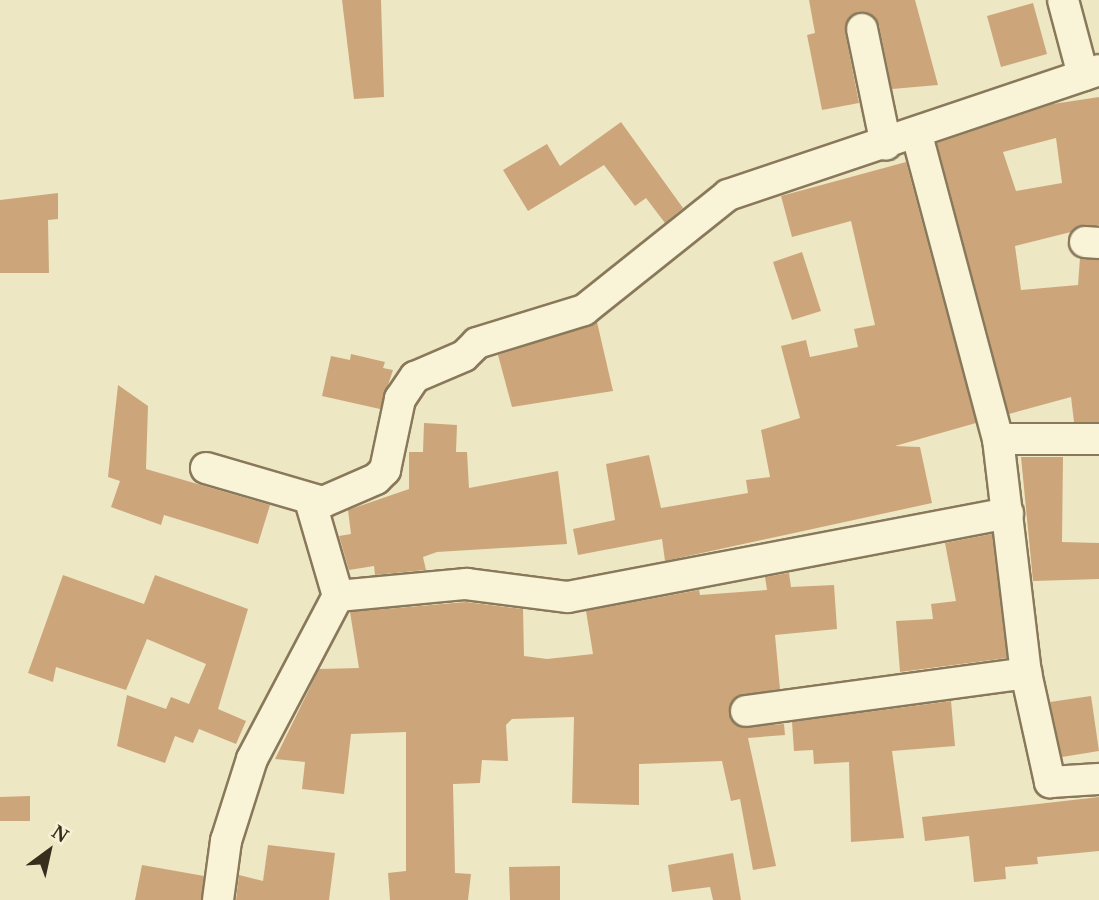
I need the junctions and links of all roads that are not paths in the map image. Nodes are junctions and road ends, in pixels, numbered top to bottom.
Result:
1 (1063, 0) edge
2 (862, 29) dead end
3 (1091, 73) edge
4 (918, 135) junction
5 (886, 145) junction
6 (998, 439) junction
7 (1099, 439) edge
8 (206, 468) dead end
9 (310, 500) junction
10 (1008, 513) junction
11 (338, 596) junction
12 (1026, 673) junction
13 (746, 711) dead end
14 (1099, 779) edge
15 (218, 900) edge

1 - 3 street
2 - 5 street
3 - 4 street
4 - 5 street
4 - 6 street
5 - 9 street
6 - 7 street
6 - 10 street
8 - 9 street
9 - 11 street
10 - 11 street
10 - 12 street
11 - 15 street
12 - 13 street
12 - 14 street

